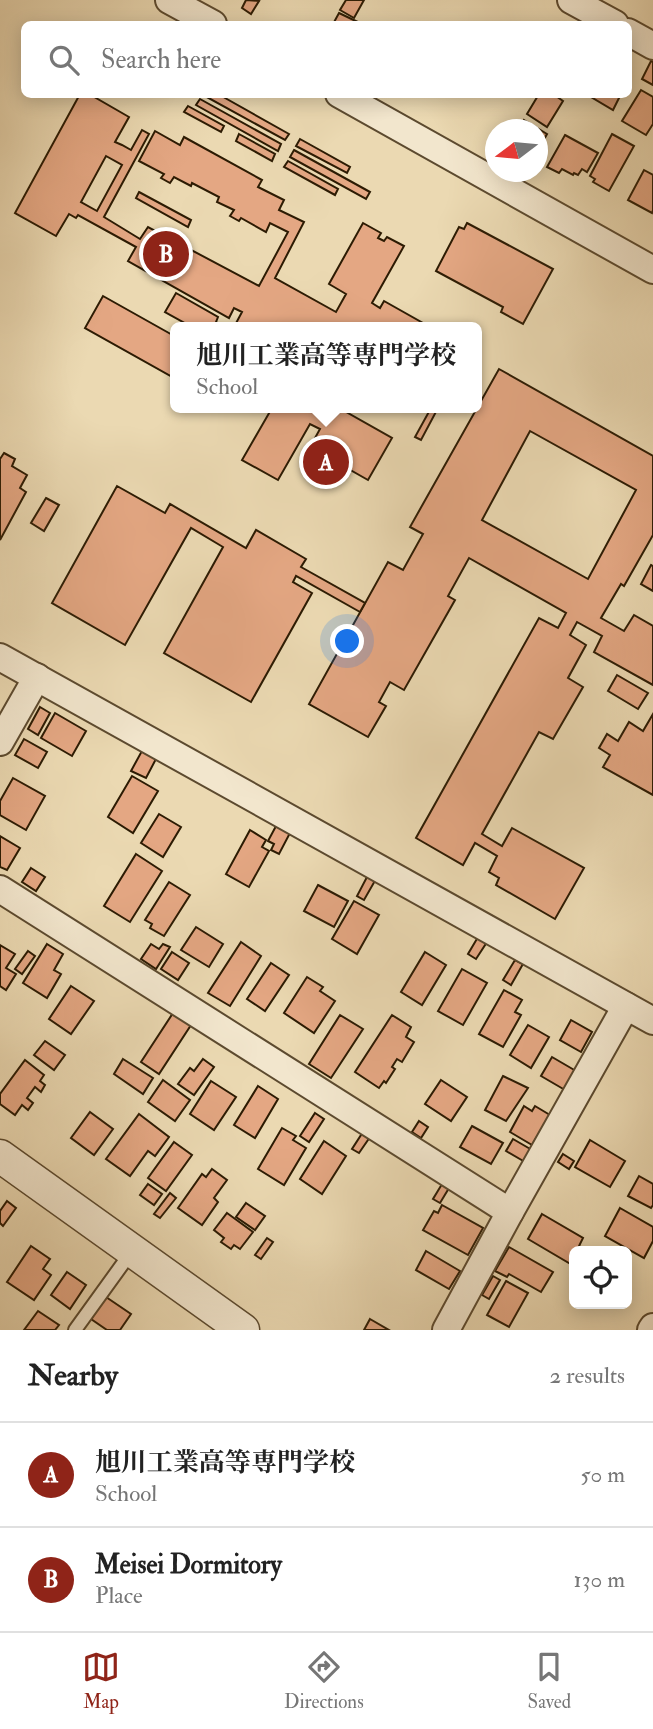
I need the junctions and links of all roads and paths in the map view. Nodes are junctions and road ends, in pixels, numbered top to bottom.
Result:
1 (169, 0) edge
2 (571, 0) edge
3 (208, 21) edge
4 (610, 21) edge
5 (632, 34) edge
6 (653, 46) edge
7 (346, 98) edge
8 (653, 270) edge
9 (0, 656) edge
10 (37, 677) junction
11 (0, 742) edge
12 (0, 889) edge
13 (626, 1006) junction
14 (653, 1021) edge
15 (0, 1156) edge
16 (510, 1212) junction
17 (132, 1251) junction
18 (75, 1330) edge
19 (243, 1330) edge
20 (446, 1330) edge

1 - 3 street
2 - 4 street
5 - 6 street
7 - 8 street
9 - 10 street
10 - 11 street
10 - 13 street
12 - 16 street
13 - 14 street
13 - 16 street
15 - 17 street
16 - 20 street
17 - 18 lane
17 - 19 street

